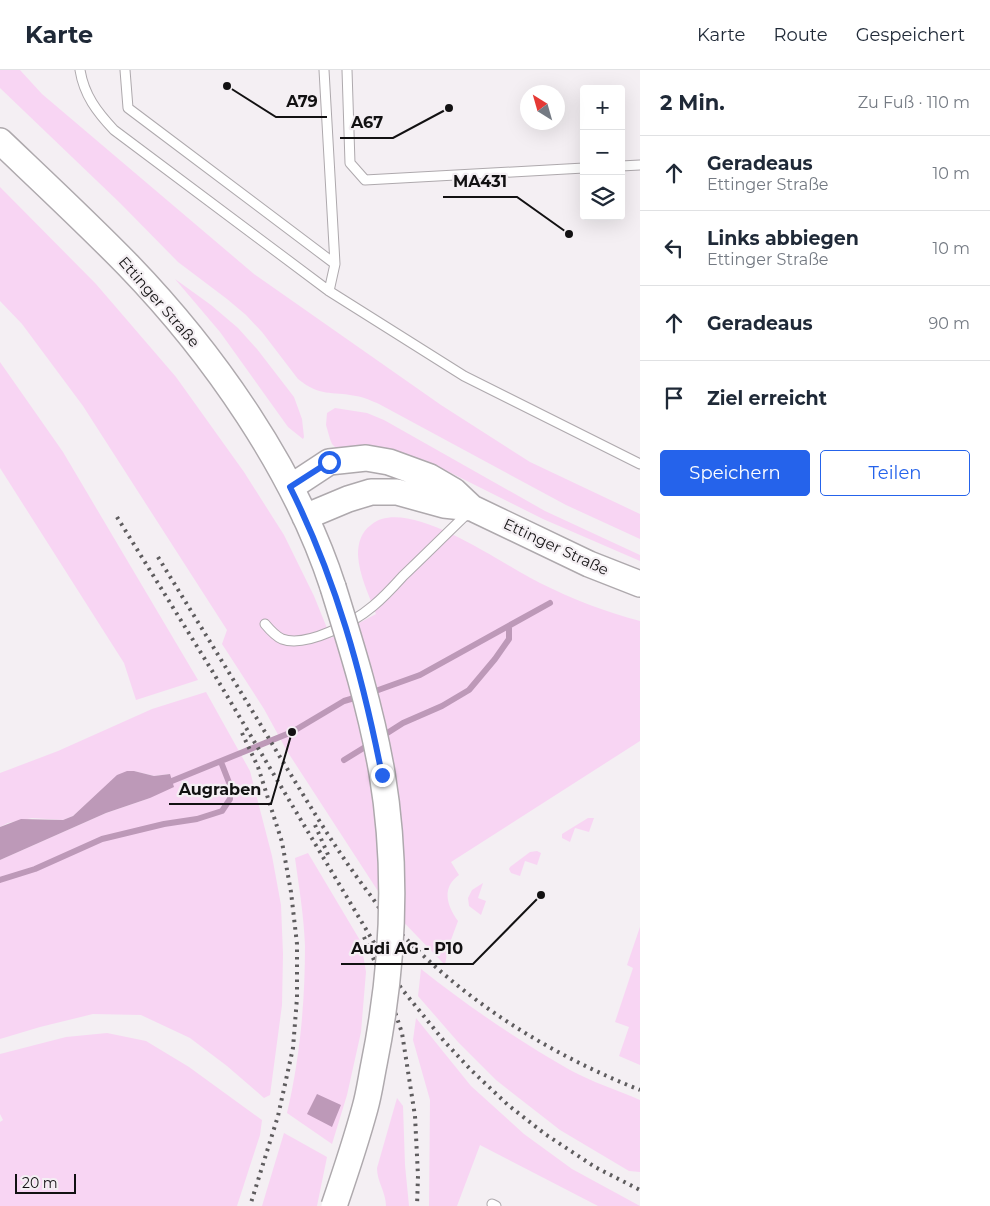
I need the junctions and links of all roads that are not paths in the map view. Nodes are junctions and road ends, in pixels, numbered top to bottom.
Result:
1 (80, 70) edge
2 (126, 70) edge
3 (324, 70) edge
4 (347, 70) edge
5 (0, 141) edge
6 (640, 165) edge
7 (625, 166) edge
8 (580, 168) edge
9 (335, 264) junction
10 (329, 292) junction
11 (640, 464) edge
12 (290, 487) junction
13 (472, 508) junction
14 (305, 517) junction
15 (640, 584) edge
16 (265, 624) dead end
17 (334, 1206) edge

1 - 10 lane
2 - 9 lane
3 - 9 lane
4 - 8 lane
5 - 12 main road, Ettinger Straße
6 - 7 lane
9 - 10 lane
10 - 11 lane
12 - 13 main road, Ettinger Straße
12 - 14 main road, Ettinger Straße
13 - 14 main road, Ettinger Straße
13 - 15 main road, Ettinger Straße
13 - 16 lane
14 - 17 main road, bridge

